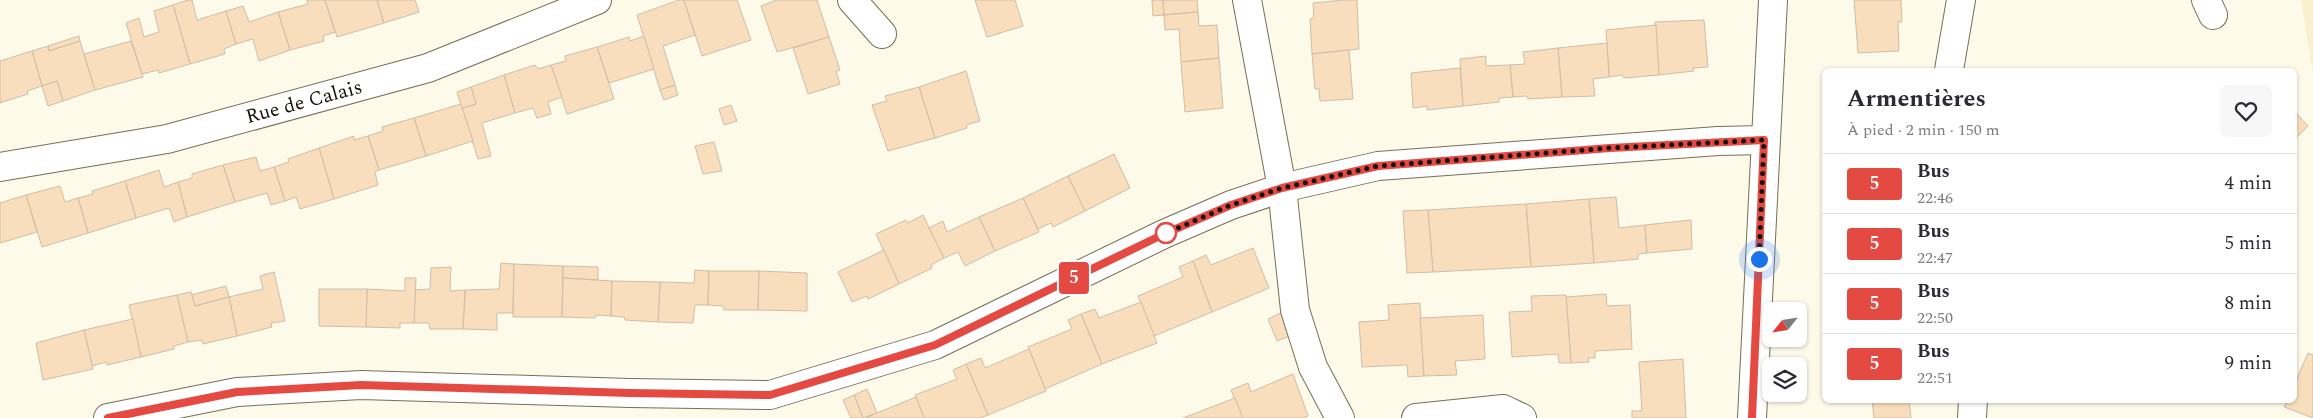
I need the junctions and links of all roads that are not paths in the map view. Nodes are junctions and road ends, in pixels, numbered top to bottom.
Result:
1 (597, 0) edge
2 (852, 0) edge
3 (1247, 0) edge
4 (1773, 0) edge
5 (1961, 0) edge
6 (882, 34) dead end
7 (1949, 68) edge
8 (1764, 140) junction
9 (0, 167) edge
10 (1282, 188) junction
11 (1972, 403) edge
12 (108, 418) edge
13 (1340, 418) edge
14 (1416, 418) edge
15 (1522, 418) edge
16 (1752, 418) edge
17 (1972, 418) edge

1 - 9 street, Rue de Calais
2 - 6 street
3 - 10 street
4 - 8 street
5 - 7 street
8 - 10 street
8 - 16 street
10 - 12 street
10 - 13 street
11 - 17 street
14 - 15 street

